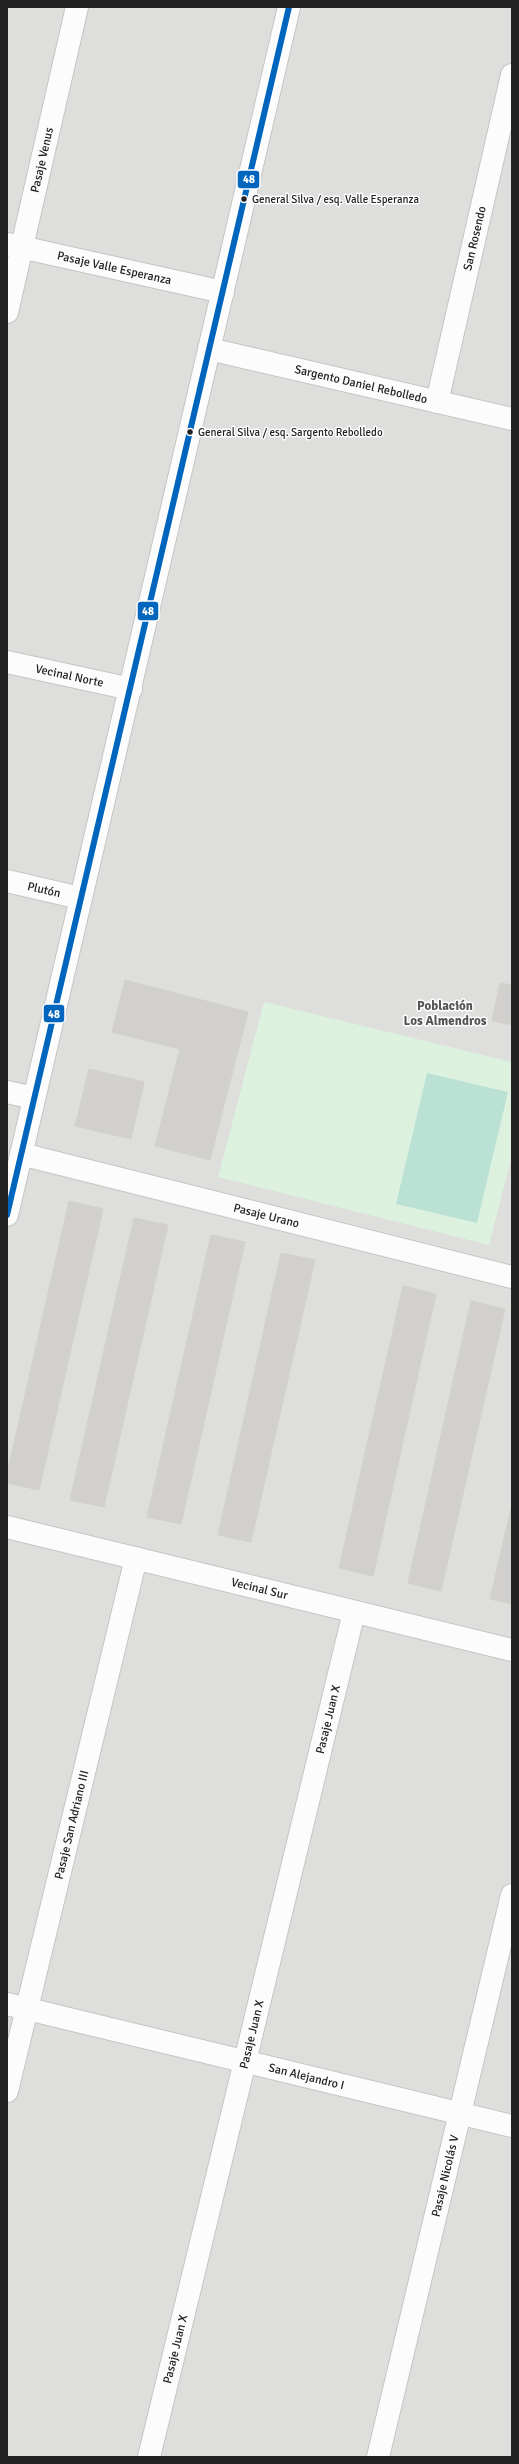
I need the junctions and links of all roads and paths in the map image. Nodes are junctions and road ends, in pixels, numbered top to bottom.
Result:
1 (77, 7) edge
2 (289, 7) edge
3 (512, 75) edge
4 (14, 246) edge
5 (222, 292) junction
6 (7, 312) edge
7 (209, 349) junction
8 (438, 402) junction
9 (512, 419) edge
10 (7, 662) edge
11 (131, 689) junction
12 (7, 881) edge
13 (80, 898) junction
14 (7, 1092) edge
15 (34, 1098) junction
16 (21, 1154) junction
17 (7, 1215) edge
18 (512, 1277) edge
19 (7, 1527) edge
20 (136, 1558) junction
21 (354, 1612) junction
22 (512, 1650) edge
23 (512, 1895) edge
24 (17, 2007) edge
25 (245, 2061) junction
26 (7, 2091) edge
27 (460, 2114) junction
28 (512, 2126) edge
29 (149, 2457) edge
30 (378, 2457) edge

1 - 4 street, Pasaje Venus
2 - 5 street
3 - 8 street, San Rosendo
4 - 5 street, Pasaje Valle Esperanza
4 - 6 street, Pasaje Venus
5 - 7 street
7 - 8 street, Sargento Daniel Rebolledo
7 - 11 street
8 - 9 street, Sargento Daniel Rebolledo
10 - 11 street, Vecinal Norte
11 - 13 street
12 - 13 street, Plutón
13 - 15 street
14 - 15 street
15 - 16 street
16 - 17 street
16 - 18 street, Pasaje Urano
19 - 20 street, Vecinal Sur
20 - 21 street, Vecinal Sur
20 - 24 street, Pasaje San Adriano III
21 - 22 street, Vecinal Sur
21 - 25 street, Pasaje Juan X
23 - 27 street, Pasaje Nicolás V
24 - 25 street, San Alejandro I
24 - 26 street, Pasaje San Adriano III
25 - 27 street, San Alejandro I
25 - 29 street, Pasaje Juan X
27 - 28 street, San Alejandro I
27 - 30 street, Pasaje Nicolás V

